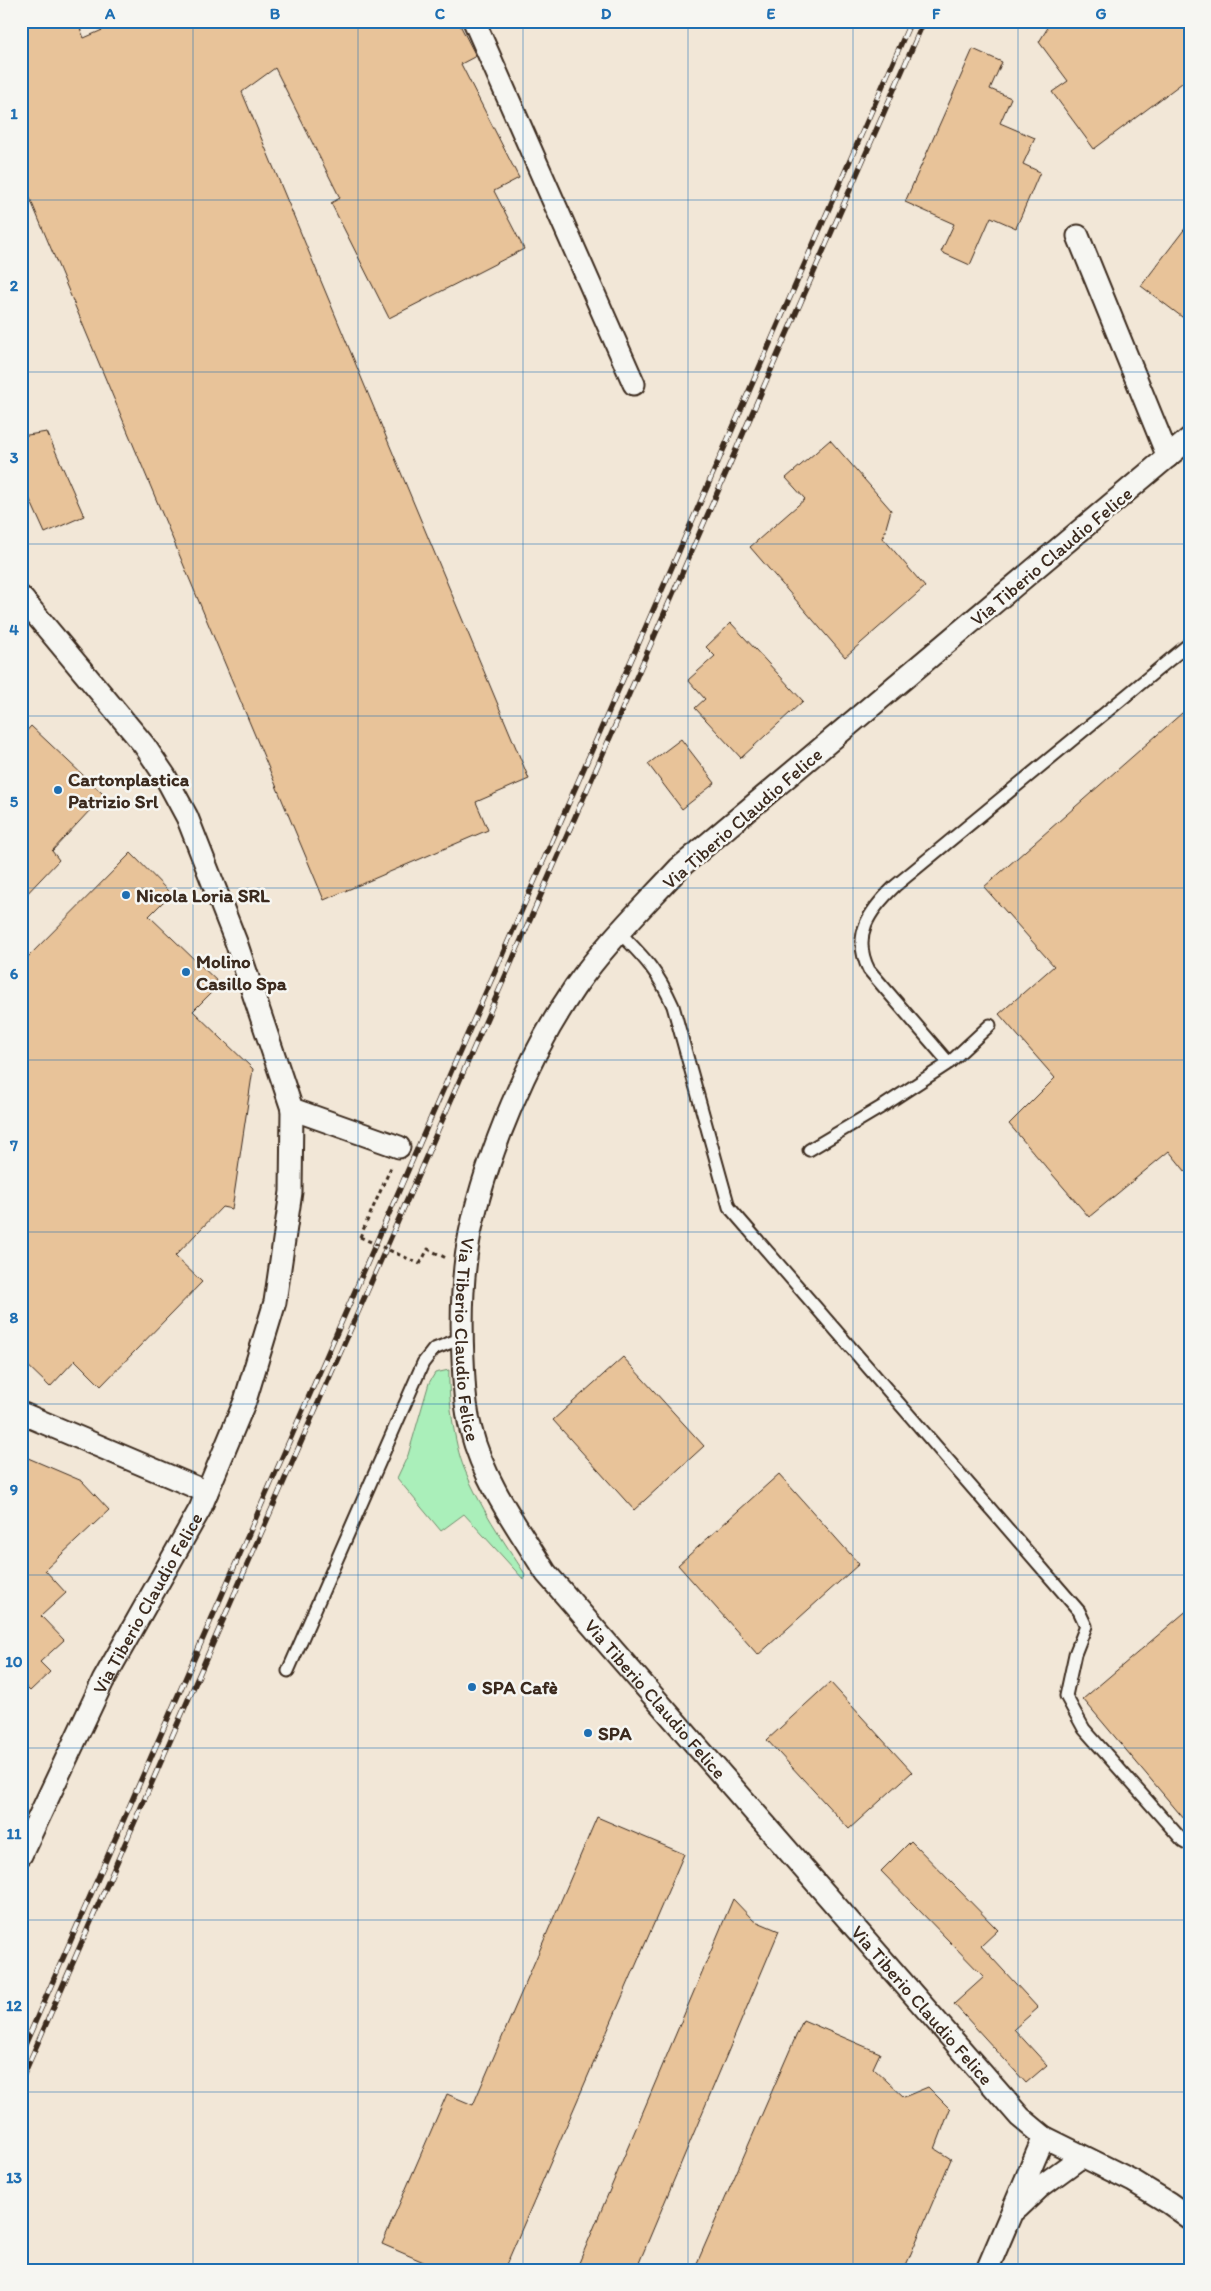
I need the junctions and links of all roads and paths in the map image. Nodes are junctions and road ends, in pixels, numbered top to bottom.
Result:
1 (474, 21) edge
2 (1078, 236) dead end
3 (634, 384) dead end
4 (1190, 438) edge
5 (1168, 457) junction
6 (21, 597) edge
7 (1190, 643) edge
8 (619, 932) junction
9 (990, 1024) dead end
10 (949, 1063) junction
11 (292, 1110) junction
12 (399, 1147) joint
13 (809, 1150) dead end
14 (439, 1254) dead end
15 (462, 1338) junction
16 (21, 1413) edge
17 (207, 1492) junction
18 (288, 1671) dead end
19 (1190, 1845) edge
20 (21, 1855) edge
21 (1044, 2138) junction
22 (1081, 2157) junction
23 (1011, 2215) junction
24 (1190, 2218) edge
25 (987, 2270) edge

1 - 3 street
2 - 5 street
4 - 5 street, Via Tiberio Claudio Felice
5 - 8 street, Via Tiberio Claudio Felice
6 - 11 street, Via Tiberio Claudio Felice
7 - 10 lane
8 - 15 street, Via Tiberio Claudio Felice
8 - 19 lane
9 - 10 lane
10 - 13 lane
11 - 12 street
11 - 17 street, Via Tiberio Claudio Felice
12 - 14 path, bridge
15 - 18 lane
15 - 21 street, Via Tiberio Claudio Felice
16 - 17 street
17 - 20 street, Via Tiberio Claudio Felice
21 - 22 street, Via Tiberio Claudio Felice
21 - 23 street
22 - 23 street
22 - 24 street, Via Tiberio Claudio Felice
23 - 25 street

